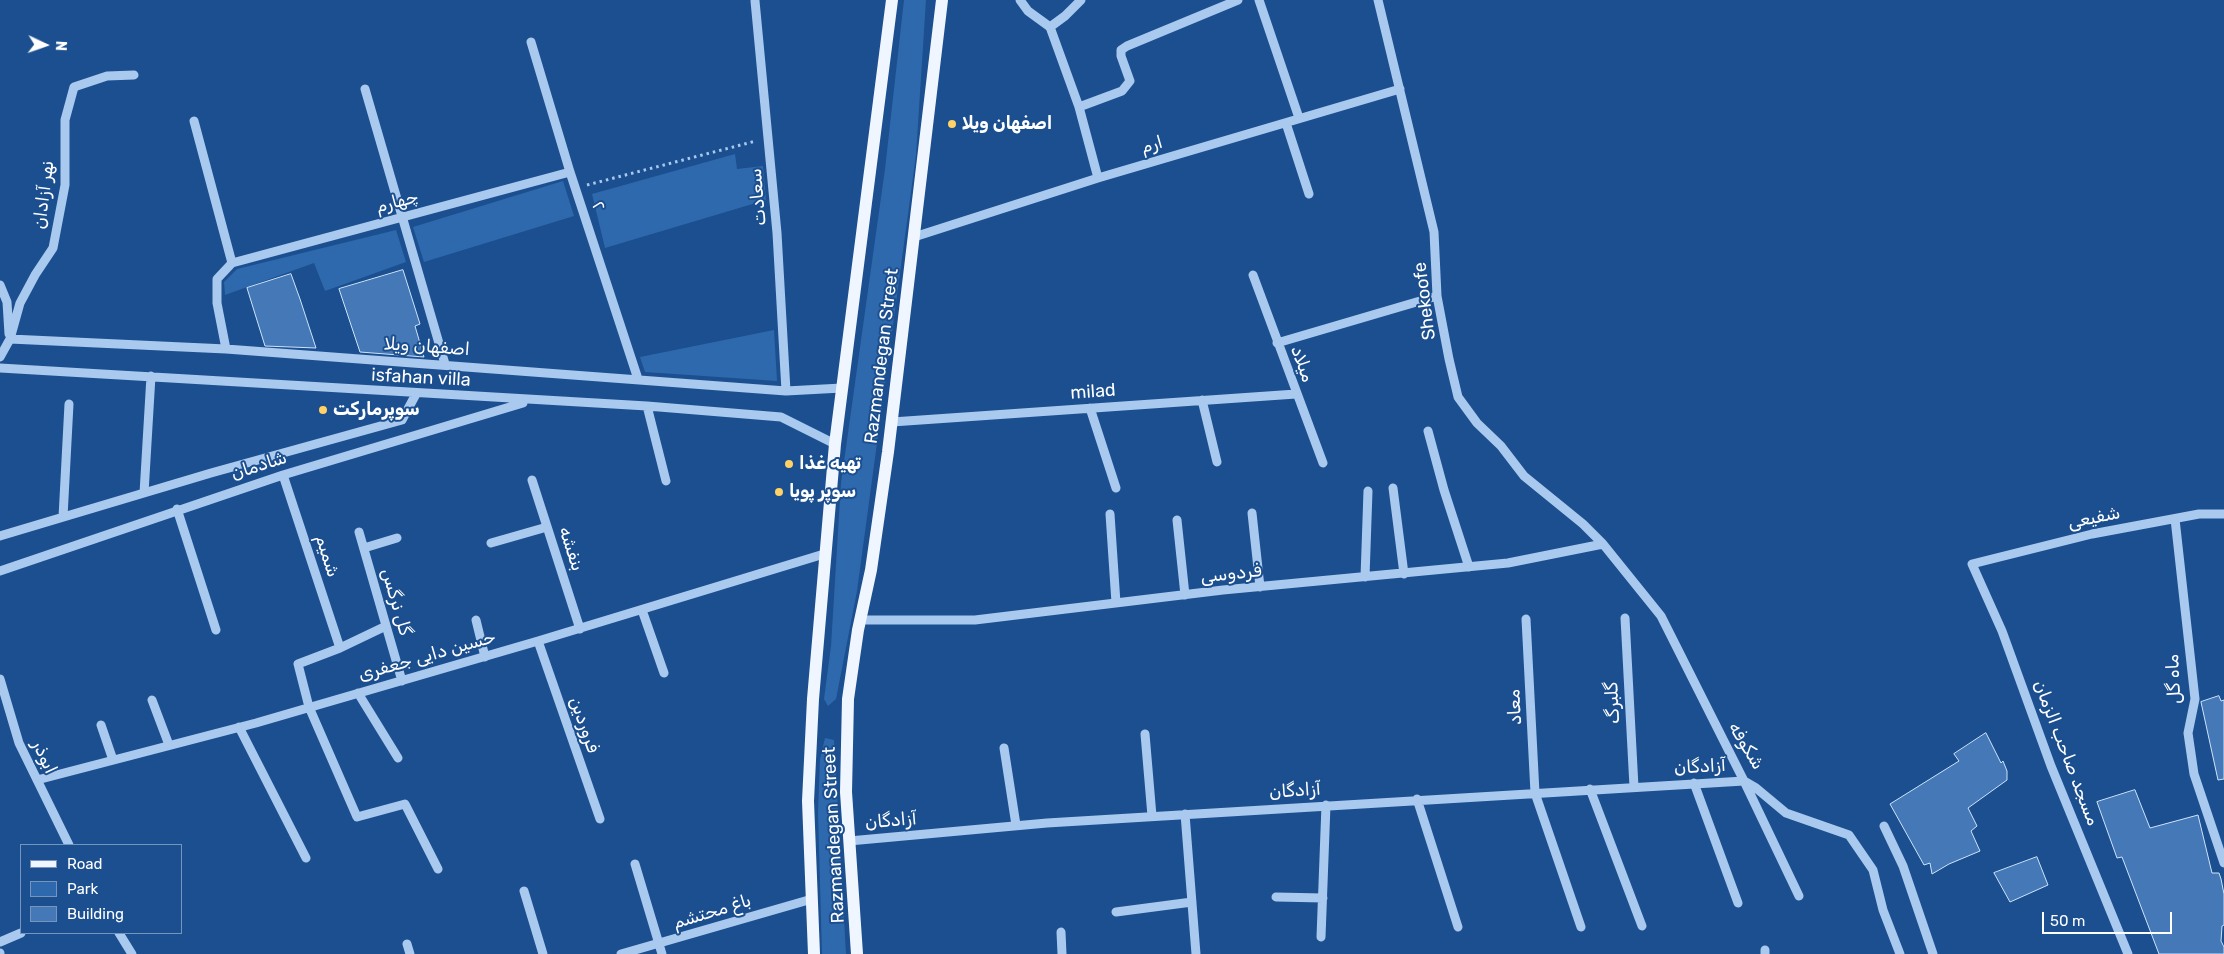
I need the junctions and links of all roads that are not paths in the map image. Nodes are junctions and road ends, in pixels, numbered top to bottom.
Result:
1 (892, 0) edge
2 (942, 0) edge
3 (1020, 0) edge
4 (1081, 0) edge
5 (1238, 0) edge
6 (1259, 0) edge
7 (1378, 0) edge
8 (755, 1) edge
9 (1050, 27) junction
10 (531, 42) dead end
11 (134, 75) dead end
12 (365, 89) dead end
13 (1400, 89) junction
14 (1079, 107) junction
15 (1298, 118) junction
16 (194, 121) dead end
17 (1286, 124) junction
18 (570, 172) junction
19 (1098, 178) junction
20 (1309, 194) dead end
21 (402, 217) junction
22 (914, 237) junction
23 (232, 263) junction
24 (1253, 276) dead end
25 (0, 285) edge
26 (1438, 296) junction
27 (10, 339) junction
28 (1278, 344) junction
29 (226, 350) junction
30 (0, 357) edge
31 (445, 364) junction
32 (0, 368) edge
33 (151, 376) junction
34 (638, 379) junction
35 (842, 388) junction
36 (786, 391) junction
37 (416, 394) junction
38 (1296, 394) junction
39 (530, 400) junction
40 (1202, 400) junction
41 (70, 404) dead end
42 (647, 406) junction
43 (1090, 408) junction
44 (892, 422) junction
45 (1428, 431) dead end
46 (834, 444) junction
47 (1217, 462) dead end
48 (1323, 463) dead end
49 (283, 475) junction
50 (532, 480) dead end
51 (666, 480) dead end
52 (1116, 488) dead end
53 (1393, 488) dead end
54 (1368, 491) dead end
55 (144, 493) junction
56 (177, 509) junction
57 (1110, 514) dead end
58 (1252, 514) dead end
59 (2224, 514) edge
60 (63, 517) junction
61 (2175, 519) junction
62 (1177, 520) dead end
63 (547, 527) junction
64 (359, 532) dead end
65 (0, 536) edge
66 (397, 538) dead end
67 (490, 544) dead end
68 (1603, 544) junction
69 (364, 548) junction
70 (824, 554) junction
71 (1972, 564) joint
72 (1469, 567) junction
73 (0, 571) edge
74 (1404, 574) junction
75 (1366, 577) junction
76 (1260, 587) junction
77 (1185, 595) junction
78 (1116, 603) junction
79 (642, 610) junction
80 (1625, 618) dead end
81 (1526, 619) dead end
82 (476, 620) dead end
83 (860, 620) junction
84 (386, 626) junction
85 (580, 628) junction
86 (216, 630) dead end
87 (538, 641) junction
88 (340, 648) junction
89 (485, 656) junction
90 (664, 673) dead end
91 (0, 679) edge
92 (402, 680) junction
93 (358, 693) junction
94 (152, 700) dead end
95 (309, 707) junction
96 (102, 725) dead end
97 (239, 727) junction
98 (1145, 734) dead end
99 (169, 745) junction
100 (1004, 748) dead end
101 (398, 758) dead end
102 (113, 760) junction
103 (37, 780) junction
104 (1744, 781) junction
105 (1694, 784) junction
106 (1634, 787) junction
107 (1590, 790) junction
108 (1536, 792) junction
109 (1417, 799) junction
110 (1326, 805) junction
111 (1185, 814) junction
112 (1152, 816) junction
113 (600, 819) dead end
114 (1016, 825) junction
115 (1884, 826) dead end
116 (849, 841) junction
117 (69, 844) edge
118 (306, 858) dead end
119 (2224, 863) edge
120 (635, 864) dead end
121 (438, 869) dead end
122 (524, 891) dead end
123 (1799, 896) dead end
124 (1276, 897) dead end
125 (1323, 898) junction
126 (812, 899) junction
127 (1192, 902) junction
128 (1738, 903) dead end
129 (1116, 912) dead end
130 (1642, 926) dead end
131 (1458, 927) dead end
132 (1581, 927) dead end
133 (1061, 932) dead end
134 (20, 933) edge
135 (121, 934) edge
136 (1322, 937) dead end
137 (0, 942) edge
138 (406, 944) dead end
139 (659, 944) junction
140 (132, 954) edge
141 (410, 954) edge
142 (543, 954) edge
143 (621, 954) edge
144 (662, 954) edge
145 (814, 954) edge
146 (857, 954) edge
147 (1062, 954) edge
148 (1196, 954) edge
149 (1900, 954) edge
150 (1933, 954) edge
151 (2128, 954) edge

1 - 35 main road, Razmandegan Street
2 - 22 main road, Razmandegan Street
3 - 9 street
4 - 9 street
5 - 14 street
6 - 15 street
7 - 13 street, Shekoofe
8 - 36 street, سعادت
9 - 14 street
10 - 18 street, ۲
11 - 27 street, نهر آزادان
12 - 21 street
13 - 15 street, ارم
13 - 26 street, Shekoofe
14 - 19 street
15 - 17 street, ارم
16 - 23 street
17 - 19 street, ارم
17 - 20 street
18 - 21 street, چهارم
18 - 34 street, ۲
19 - 22 street, ارم
21 - 23 street, چهارم
21 - 31 street
22 - 44 main road, Razmandegan Street
23 - 29 street
24 - 28 street, میلاد
25 - 27 street
26 - 28 street
26 - 68 street, Shekoofe
27 - 29 street, اصفهان ویلا
27 - 30 street, نهر آزادان
28 - 38 street, میلاد
29 - 31 street, اصفهان ویلا
31 - 34 street, اصفهان ویلا
32 - 33 street, isfahan villa
33 - 37 street, isfahan villa
33 - 55 street
34 - 36 street, اصفهان ویلا
35 - 36 street, اصفهان ویلا
35 - 46 main road, Razmandegan Street
37 - 39 street, isfahan villa
37 - 55 street, شادمان
38 - 40 street, milad
38 - 48 street, میلاد
39 - 42 street, isfahan villa
39 - 49 street, شادمان
40 - 43 street, milad
40 - 47 street
41 - 60 street
42 - 46 street, isfahan villa
42 - 51 street
43 - 44 street, milad
43 - 52 street
44 - 83 main road, Razmandegan Street
45 - 72 street
46 - 70 main road, Razmandegan Street
49 - 56 street, شادمان
49 - 88 street, شمیم
50 - 63 street, بنفشه
53 - 74 street
54 - 75 street
55 - 60 street, شادمان
56 - 73 street, شادمان
56 - 86 street
57 - 78 street
58 - 76 street
59 - 61 street, شفیعی
60 - 65 street, شادمان
61 - 71 street, شفیعی
61 - 119 street, ماه گل
62 - 77 street
63 - 67 street
63 - 85 street, بنفشه
64 - 69 street, گل نرگس
66 - 69 street
68 - 72 street, فردوسی
68 - 104 street, شکوفه
69 - 84 street, گل نرگس
70 - 79 street, حسین دایی جعفری
70 - 126 main road, Razmandegan Street
71 - 151 street, مسجد صاحب الزمان
72 - 74 street, فردوسی
74 - 75 street, فردوسی
75 - 76 street, فردوسی
76 - 77 street, فردوسی
77 - 78 street, فردوسی
78 - 83 street, فردوسی
79 - 85 street, حسین دایی جعفری
79 - 90 street
80 - 106 street, گلبرگ
81 - 108 street, معاد
82 - 89 street
83 - 116 main road, Razmandegan Street
84 - 88 street
84 - 92 street, گل نرگس
85 - 87 street, حسین دایی جعفری
87 - 89 street, حسین دایی جعفری
87 - 113 street, فروردین
88 - 95 street
89 - 92 street, حسین دایی جعفری
91 - 103 street, ابوذر
92 - 93 street, حسین دایی جعفری
93 - 95 street, حسین دایی جعفری
93 - 101 street
94 - 99 street
95 - 97 street, حسین دایی جعفری
95 - 121 street
96 - 102 street
97 - 99 street, حسین دایی جعفری
97 - 118 street
98 - 112 street
99 - 102 street, حسین دایی جعفری
100 - 114 street
102 - 103 street, حسین دایی جعفری
103 - 117 street, ابوذر
104 - 105 street, آزادگان
104 - 123 street
104 - 149 street, شکوفه
105 - 106 street, آزادگان
105 - 128 street
106 - 107 street, آزادگان
107 - 108 street, آزادگان
107 - 130 street
108 - 109 street, آزادگان
108 - 132 street, معاد
109 - 110 street, آزادگان
109 - 131 street
110 - 111 street, آزادگان
110 - 125 street
111 - 112 street, آزادگان
111 - 127 street
112 - 114 street, آزادگان
114 - 116 street, آزادگان
115 - 150 street
116 - 146 main road, Razmandegan Street
120 - 139 street
122 - 142 street
124 - 125 street
125 - 136 street
126 - 139 street, باغ محتشم
126 - 145 main road, Razmandegan Street
127 - 129 street
127 - 148 street
133 - 147 street
134 - 137 street
135 - 140 street
138 - 141 street
139 - 143 street, باغ محتشم
139 - 144 street

